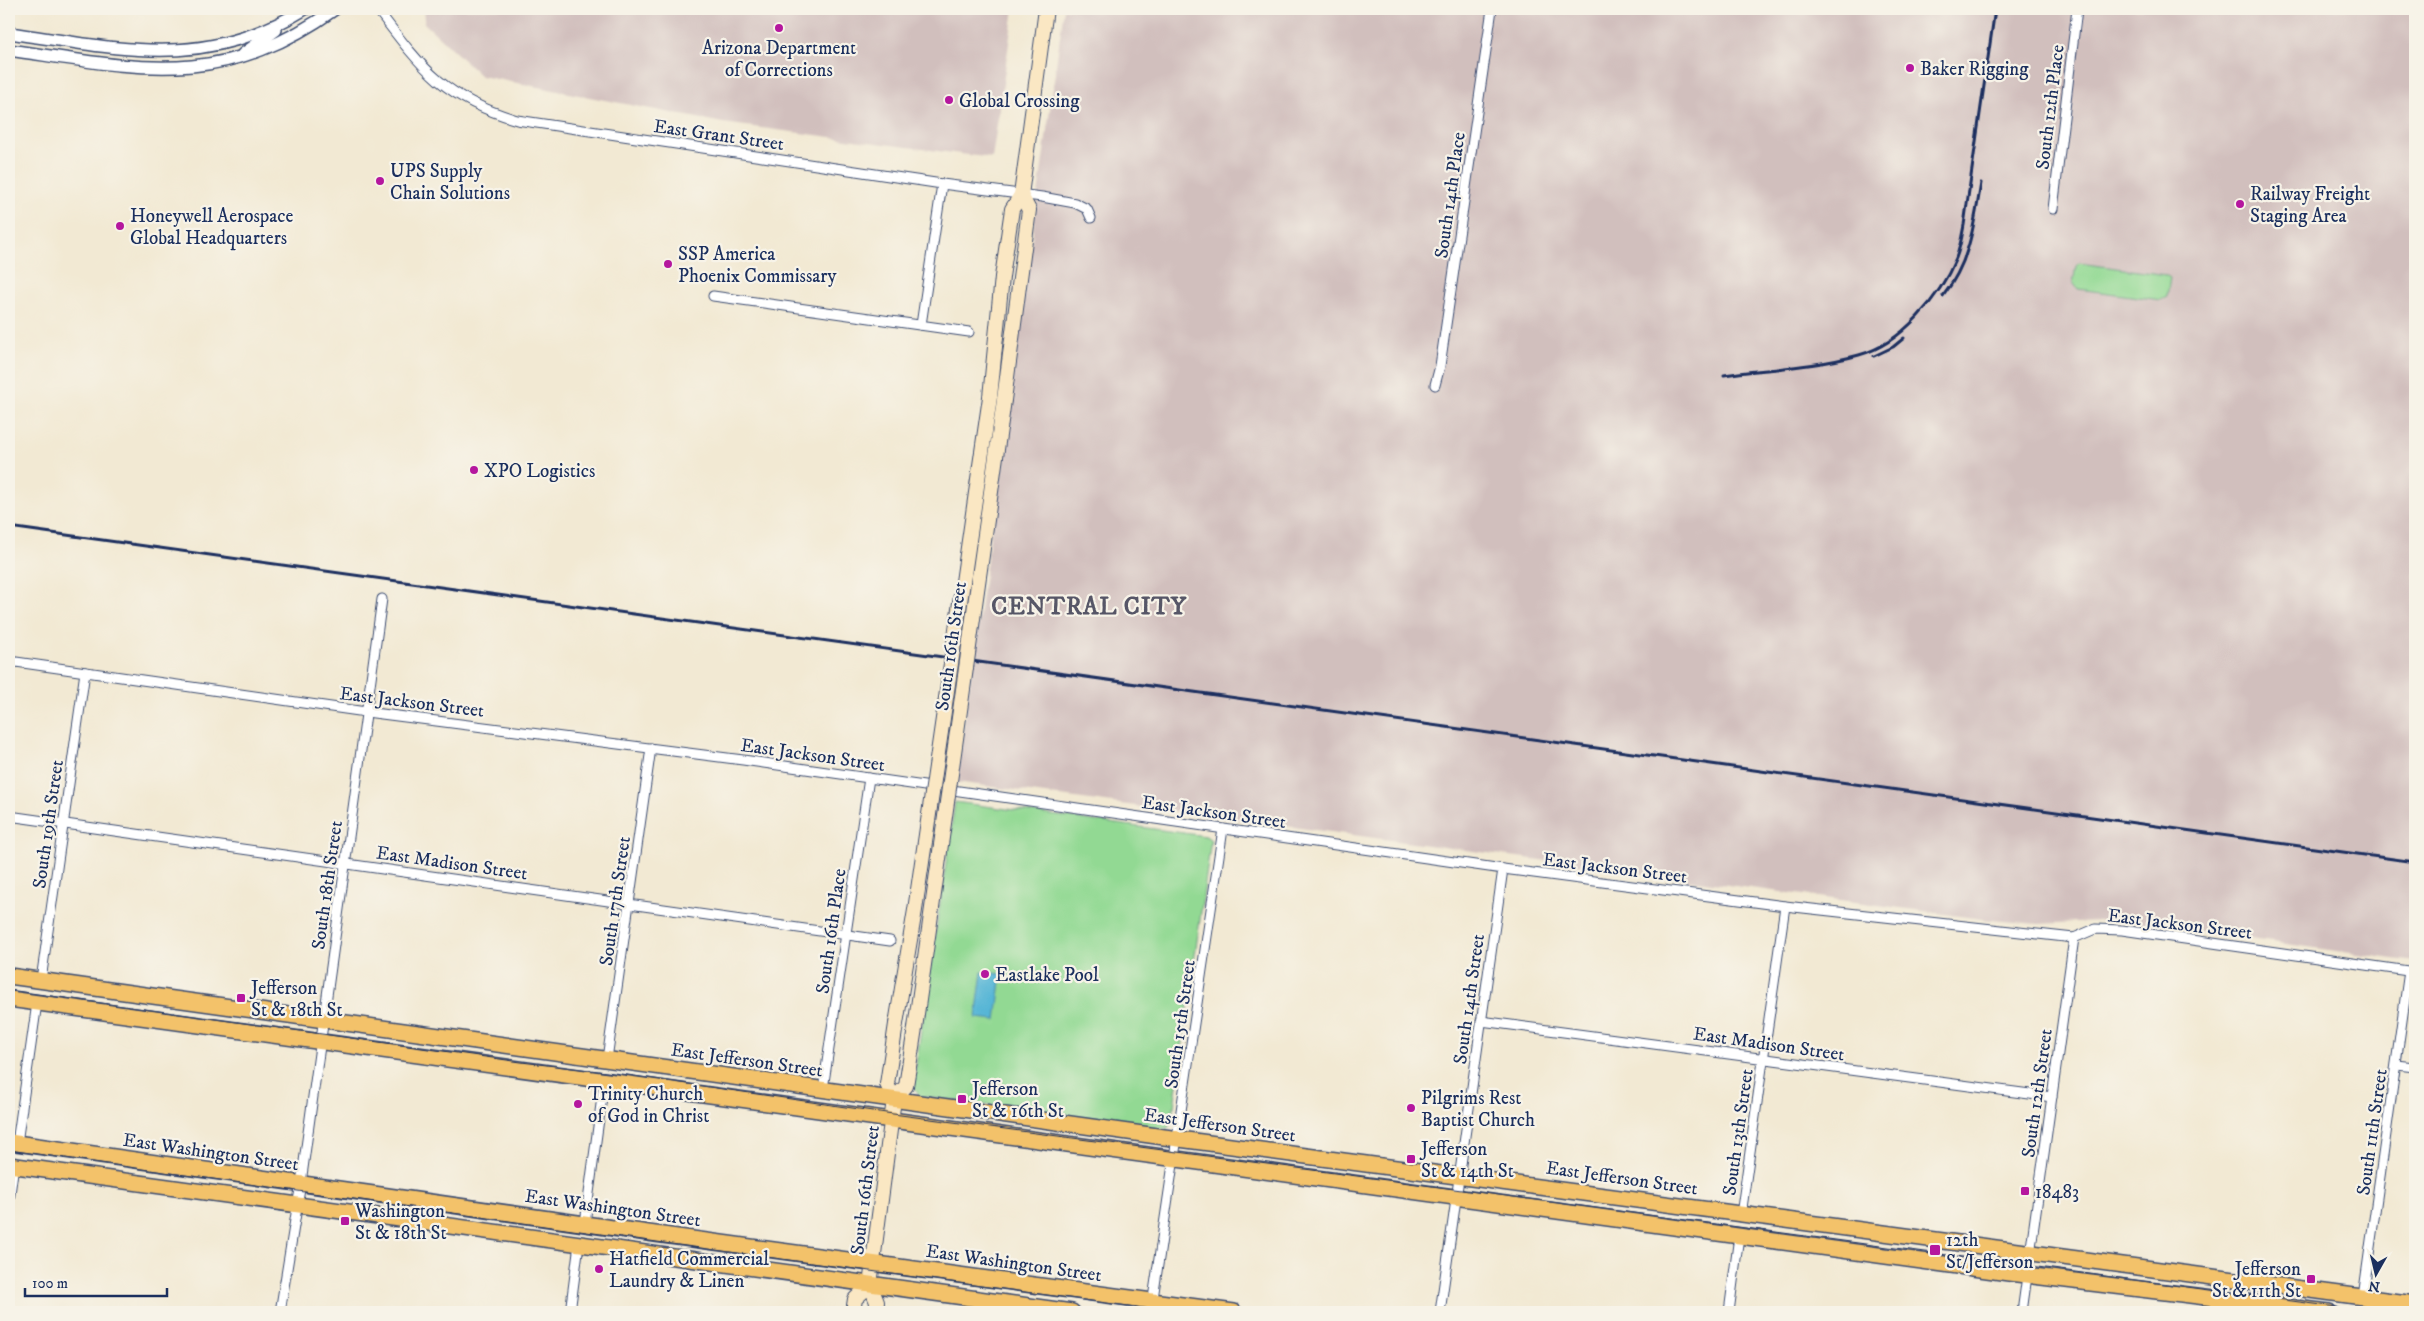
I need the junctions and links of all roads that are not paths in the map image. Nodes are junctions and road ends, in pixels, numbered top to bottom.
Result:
1 (306, 9) edge
2 (335, 9) edge
3 (377, 9) edge
4 (1046, 9) edge
5 (1492, 9) edge
6 (2077, 9) edge
7 (282, 23) junction
8 (9, 32) edge
9 (9, 50) edge
10 (240, 58) junction
11 (942, 184) junction
12 (1021, 195) junction
13 (2053, 209) dead end
14 (1091, 218) dead end
15 (713, 296) dead end
16 (921, 326) junction
17 (969, 332) dead end
18 (1435, 385) dead end
19 (997, 398) junction
20 (382, 599) dead end
21 (9, 661) edge
22 (85, 672) junction
23 (366, 712) junction
24 (651, 748) junction
25 (869, 778) junction
26 (9, 816) edge
27 (63, 824) junction
28 (1223, 829) junction
29 (345, 864) junction
30 (1503, 869) junction
31 (630, 903) junction
32 (1785, 906) junction
33 (846, 934) junction
34 (2074, 938) junction
35 (890, 941) dead end
36 (2412, 971) edge
37 (9, 976) edge
38 (41, 980) junction
39 (77, 986) junction
40 (9, 999) edge
41 (37, 1004) junction
42 (324, 1019) junction
43 (169, 1020) junction
44 (1481, 1021) junction
45 (447, 1037) junction
46 (321, 1042) junction
47 (607, 1059) junction
48 (1764, 1059) junction
49 (2397, 1065) junction
50 (2415, 1067) edge
51 (561, 1075) junction
52 (604, 1082) junction
53 (823, 1089) junction
54 (2052, 1097) junction
55 (894, 1099) junction
56 (1042, 1120) junction
57 (892, 1121) junction
58 (1178, 1139) junction
59 (13, 1143) edge
60 (41, 1147) junction
61 (1150, 1156) junction
62 (1174, 1160) junction
63 (11, 1165) edge
64 (1459, 1176) junction
65 (301, 1184) junction
66 (154, 1185) junction
67 (1595, 1194) junction
68 (1456, 1198) junction
69 (9, 1201) edge
70 (298, 1205) junction
71 (1742, 1215) junction
72 (585, 1223) junction
73 (629, 1229) junction
74 (1692, 1229) junction
75 (1739, 1236) junction
76 (580, 1244) junction
77 (2030, 1252) junction
78 (874, 1264) junction
79 (724, 1265) junction
80 (2027, 1275) junction
81 (2196, 1275) junction
82 (870, 1285) junction
83 (2363, 1297) junction
84 (2415, 1304) edge
85 (1179, 1305) junction
86 (1152, 1307) edge
87 (2288, 1307) junction
88 (280, 1312) edge
89 (570, 1312) edge
90 (854, 1312) edge
91 (876, 1312) edge
92 (1072, 1312) edge
93 (1199, 1312) edge
94 (1234, 1312) edge
95 (1440, 1312) edge
96 (1728, 1312) edge
97 (2022, 1312) edge
98 (2329, 1312) edge

1 - 7 street
2 - 10 street
3 - 11 street, East Grant Street
4 - 12 main road, South 16th Street
5 - 18 street, South 14th Place
6 - 13 street, South 12th Place
7 - 8 street
7 - 10 street
9 - 10 street
11 - 12 street, East Grant Street
11 - 16 street
12 - 14 street, East Grant Street
12 - 19 main road, South 16th Street
15 - 16 street
16 - 17 street
19 - 55 main road, South 16th Street, bridge
19 - 55 main road, South 16th Street, bridge
20 - 23 street, South 18th Street
21 - 22 street, East Jackson Street
22 - 23 street, East Jackson Street
22 - 27 street, South 19th Street
23 - 24 street, East Jackson Street
23 - 29 street, South 18th Street
24 - 25 street, East Jackson Street
24 - 31 street, South 17th Street
25 - 28 street, East Jackson Street
25 - 33 street, South 16th Place
26 - 27 street, East Madison Street
27 - 29 street, East Madison Street
27 - 38 street, South 19th Street
28 - 30 street, East Jackson Street
28 - 58 street, South 15th Street
29 - 31 street, East Madison Street
29 - 42 street, South 18th Street
30 - 32 street, East Jackson Street
30 - 44 street, South 14th Street
31 - 33 street, East Madison Street
31 - 47 street, South 17th Street
32 - 34 street, East Jackson Street
32 - 48 street, South 13th Street
33 - 35 street, East Madison Street
33 - 53 street, South 16th Place
34 - 36 street, East Jackson Street
34 - 54 street, South 12th Street
36 - 49 street, South 11th Street
37 - 38 main road, East Jefferson Street
38 - 39 main road, East Jefferson Street
39 - 42 main road, East Jefferson Street
39 - 43 main road, East Jefferson Street
40 - 41 main road, East Jefferson Street
41 - 43 main road, East Jefferson Street
41 - 59 street
42 - 45 main road, East Jefferson Street
42 - 46 street, South 18th Street
43 - 46 main road, East Jefferson Street
44 - 48 street, East Madison Street
44 - 64 street, South 14th Street
45 - 47 main road, East Jefferson Street
45 - 51 main road, East Jefferson Street
46 - 51 main road, East Jefferson Street
46 - 65 street, South 18th Street
47 - 53 main road, East Jefferson Street
48 - 54 street, East Madison Street
48 - 71 street, South 13th Street
49 - 50 street
49 - 83 street, South 11th Street
51 - 52 main road, East Jefferson Street
52 - 57 main road, East Jefferson Street
52 - 72 street
53 - 55 main road, East Jefferson Street
54 - 77 street, South 12th Street
55 - 56 main road, East Jefferson Street
55 - 57 main road, South 16th Street
56 - 58 main road, East Jefferson Street
56 - 61 main road, East Jefferson Street
57 - 61 main road, East Jefferson Street
57 - 78 main road, South 16th Street
58 - 62 street, South 15th Street
58 - 64 main road, East Jefferson Street
59 - 60 main road, East Washington Street
60 - 65 main road, East Washington Street
60 - 66 main road, East Washington Street
61 - 62 main road, East Jefferson Street
62 - 68 main road, East Jefferson Street
62 - 86 street, South 15th Street
63 - 66 main road, East Washington Street
63 - 69 street
64 - 67 main road, East Jefferson Street
64 - 68 street, South 14th Street
65 - 70 street, South 18th Street
65 - 72 main road, East Washington Street
66 - 70 main road, East Washington Street
67 - 71 main road, East Jefferson Street
67 - 74 main road
68 - 74 main road, East Jefferson Street
68 - 95 street, South 14th Street
70 - 76 main road, East Washington Street
70 - 88 street, South 18th Street
71 - 77 main road, East Jefferson Street
72 - 73 main road, East Washington Street
73 - 78 main road, East Washington Street
73 - 79 main road
74 - 75 main road, East Jefferson Street
75 - 80 main road, East Jefferson Street
75 - 96 street
76 - 79 main road, East Washington Street
76 - 89 street
77 - 80 street, South 12th Street
77 - 81 main road, East Jefferson Street
78 - 82 main road, South 16th Street
78 - 86 main road, East Washington Street
79 - 82 main road, East Washington Street
80 - 87 main road, East Jefferson Street
80 - 97 street, South 12th Street
81 - 83 main road, East Jefferson Street
81 - 87 main road, East Jefferson Street
82 - 90 main road
82 - 91 main road
82 - 92 main road, East Washington Street
83 - 84 main road, East Jefferson Street
85 - 86 main road, East Washington Street
85 - 93 main road, East Washington Street
85 - 94 main road, East Washington Street
87 - 98 main road, East Jefferson Street

